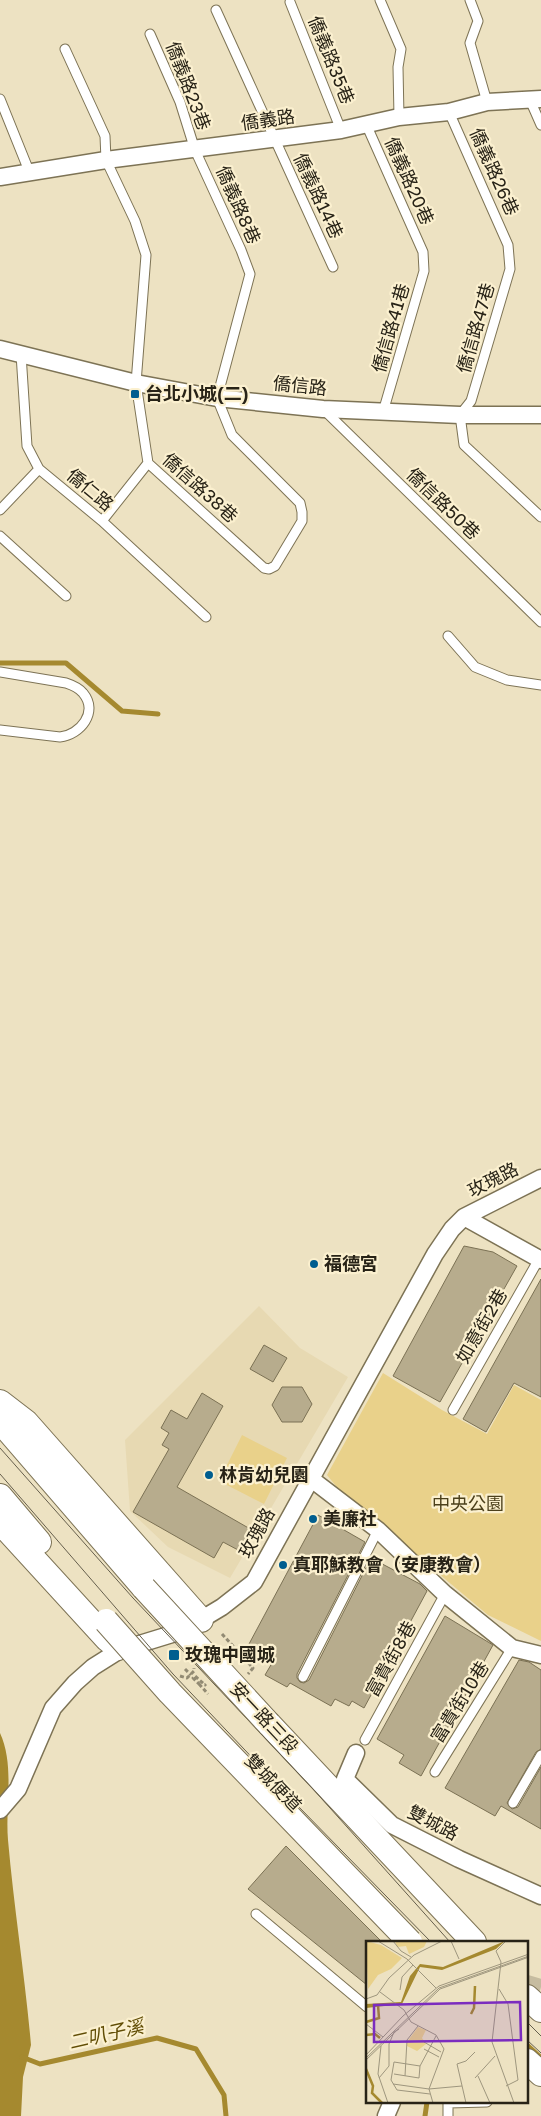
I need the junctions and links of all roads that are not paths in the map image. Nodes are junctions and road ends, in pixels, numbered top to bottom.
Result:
1 (380, 0) edge
2 (470, 0) edge
3 (290, 2) dead end
4 (216, 10) dead end
5 (150, 34) dead end
6 (65, 49) dead end
7 (0, 99) edge
8 (536, 99) edge
9 (487, 102) junction
10 (449, 112) junction
11 (399, 117) junction
12 (366, 124) junction
13 (541, 125) edge
14 (341, 130) junction
15 (273, 139) junction
16 (195, 150) junction
17 (106, 160) junction
18 (29, 171) junction
19 (0, 177) edge
20 (508, 245) joint
21 (423, 252) joint
22 (333, 267) dead end
23 (0, 349) edge
24 (21, 354) junction
25 (136, 383) junction
26 (217, 398) junction
27 (323, 410) junction
28 (384, 412) junction
29 (460, 415) junction
30 (541, 415) edge
31 (148, 463) junction
32 (39, 469) junction
33 (0, 510) edge
34 (541, 517) edge
35 (102, 521) junction
36 (0, 536) edge
37 (66, 596) dead end
38 (206, 617) dead end
39 (541, 622) edge
40 (448, 636) dead end
41 (0, 672) edge
42 (541, 685) edge
43 (0, 730) edge
44 (541, 1178) edge
45 (464, 1217) junction
46 (540, 1259) edge
47 (0, 1402) edge
48 (453, 1410) dead end
49 (0, 1421) edge
50 (310, 1478) junction
51 (0, 1496) edge
52 (0, 1522) edge
53 (378, 1530) junction
54 (445, 1594) junction
55 (201, 1620) junction
56 (512, 1648) junction
57 (120, 1650) junction
58 (541, 1656) edge
59 (303, 1677) dead end
60 (360, 1746) joint
61 (541, 1755) edge
62 (435, 1772) dead end
63 (513, 1803) dead end
64 (0, 1810) edge
65 (541, 1896) edge
66 (256, 1914) dead end
67 (397, 1941) edge
68 (409, 1941) edge
69 (473, 1941) edge
70 (528, 1998) edge
71 (366, 2006) edge
72 (541, 2010) edge
73 (528, 2062) edge
74 (541, 2074) edge
75 (391, 2104) edge
76 (386, 2116) edge

1 - 11 lane
2 - 9 lane
3 - 14 lane, 僑義路35巷
4 - 15 lane, 僑義路14巷
5 - 16 lane, 僑義路23巷
6 - 17 lane, 僑信路38巷
7 - 18 lane
8 - 9 street, 僑義路
8 - 13 lane
9 - 10 street, 僑義路
10 - 11 street, 僑義路
10 - 20 lane, 僑義路26巷
11 - 12 street, 僑義路
12 - 14 street, 僑義路
12 - 21 lane, 僑義路20巷
14 - 15 street, 僑義路
15 - 16 street, 僑義路
15 - 22 lane, 僑義路14巷
16 - 17 street, 僑義路
16 - 26 lane, 僑義路8巷
17 - 18 street, 僑義路
17 - 25 lane, 僑信路38巷
18 - 19 street, 僑義路
20 - 29 lane, 僑信路47巷
21 - 28 lane, 僑信路41巷
23 - 24 street, 僑信路
24 - 25 street, 僑信路
24 - 32 lane, 僑仁路
25 - 26 street, 僑信路
25 - 31 lane, 僑信路38巷
26 - 27 street, 僑信路
26 - 31 lane, 僑信路38巷
27 - 28 street, 僑信路
27 - 39 lane, 僑信路50巷
28 - 29 street, 僑信路
29 - 30 street, 僑信路
29 - 34 lane
31 - 35 lane
32 - 33 lane
32 - 35 lane, 僑仁路
35 - 38 lane, 僑仁路
36 - 37 lane
40 - 42 lane
41 - 43 lane
44 - 45 street, 玫瑰路
45 - 46 street
45 - 50 street, 玫瑰路
46 - 48 lane, 如意街2巷
47 - 55 street
49 - 69 street, 安一路三段, bridge
50 - 53 street
50 - 55 street, 玫瑰路
51 - 68 street, bridge
52 - 57 street
53 - 54 street
53 - 59 lane
54 - 56 street
54 - 60 lane, 富貴街8巷
55 - 57 street, 玫瑰路
56 - 58 street
56 - 62 lane, 富貴街10巷
57 - 64 street, 玫瑰路
57 - 67 street, 雙城便道
60 - 65 street, 雙城路
61 - 63 lane
66 - 71 lane
70 - 72 street
73 - 74 street
75 - 76 street

